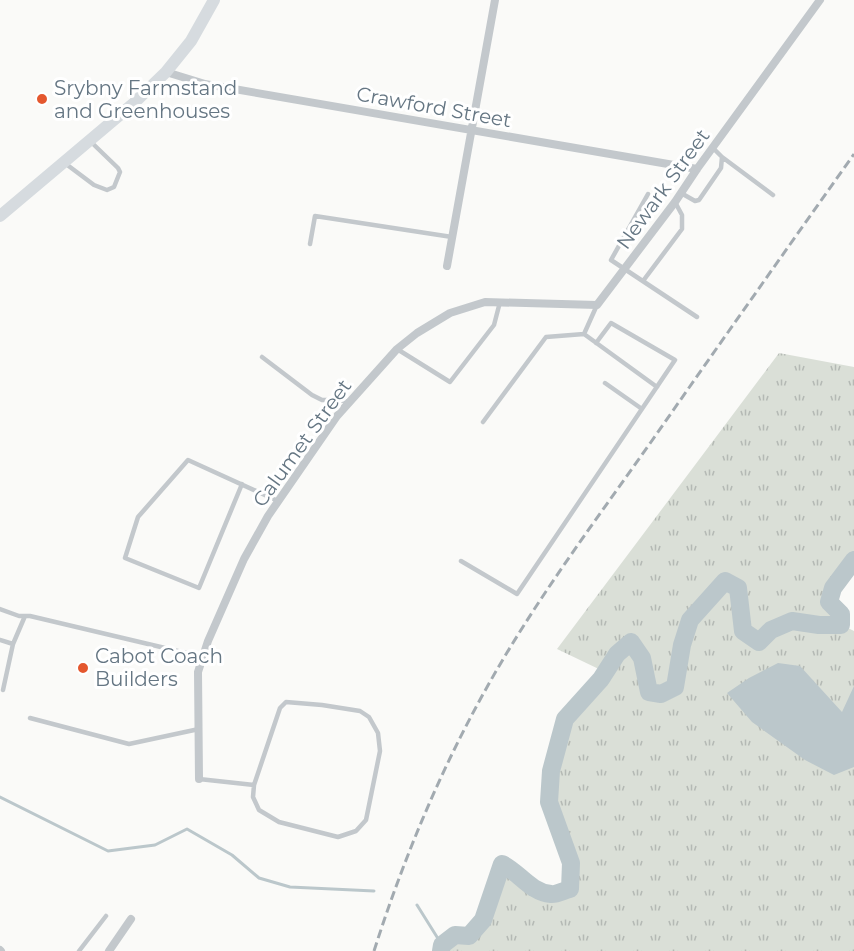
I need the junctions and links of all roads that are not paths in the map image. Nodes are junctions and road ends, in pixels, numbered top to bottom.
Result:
1 (214, 0) edge
2 (495, 0) edge
3 (820, 0) edge
4 (166, 72) junction
5 (472, 130) junction
6 (89, 140) junction
7 (712, 147) junction
8 (722, 157) junction
9 (63, 162) junction
10 (697, 169) junction
11 (681, 193) junction
12 (648, 194) dead end
13 (773, 195) dead end
14 (675, 202) junction
15 (0, 216) edge
16 (452, 237) junction
17 (310, 244) dead end
18 (447, 266) dead end
19 (625, 269) junction
20 (643, 281) junction
21 (500, 302) junction
22 (597, 305) junction
23 (697, 317) dead end
24 (584, 334) junction
25 (596, 343) junction
26 (397, 349) junction
27 (262, 357) dead end
28 (605, 383) dead end
29 (657, 387) junction
30 (349, 402) junction
31 (642, 409) junction
32 (483, 422) dead end
33 (242, 484) junction
34 (278, 501) junction
35 (461, 561) dead end
36 (0, 609) edge
37 (25, 616) junction
38 (0, 640) edge
39 (13, 645) junction
40 (203, 657) junction
41 (3, 690) dead end
42 (30, 718) dead end
43 (199, 729) junction
44 (198, 779) joint
45 (254, 785) junction
46 (106, 916) dead end
47 (131, 919) dead end
48 (79, 951) edge
49 (109, 951) edge

1 - 4 main road
2 - 5 street
3 - 7 street, Newark Street
4 - 5 street, Crawford Street
4 - 6 main road
5 - 10 street, Crawford Street
5 - 16 street
6 - 9 main road
6 - 9 lane
7 - 8 lane
7 - 10 street, Newark Street
8 - 11 lane
8 - 13 lane
9 - 15 main road
10 - 11 street, Newark Street
11 - 14 street, Newark Street
12 - 19 lane
14 - 19 street, Newark Street
14 - 20 lane
16 - 17 lane
16 - 18 street
19 - 20 lane
19 - 22 street, Newark Street
20 - 23 lane
21 - 22 street
21 - 26 street, Calumet Street
21 - 26 lane
22 - 24 lane
24 - 25 lane
24 - 32 lane
25 - 29 lane
25 - 29 lane
26 - 30 street, Calumet Street
27 - 30 lane
28 - 31 lane
29 - 31 lane
30 - 34 street, Calumet Street
31 - 35 lane
33 - 33 lane
33 - 34 lane
34 - 40 street, Calumet Street
36 - 37 lane
37 - 39 lane
37 - 40 lane
38 - 39 lane
39 - 41 lane
40 - 43 street, Calumet Street
42 - 43 lane
43 - 44 street, Calumet Street
44 - 45 lane
45 - 45 lane
46 - 48 lane
47 - 49 street

